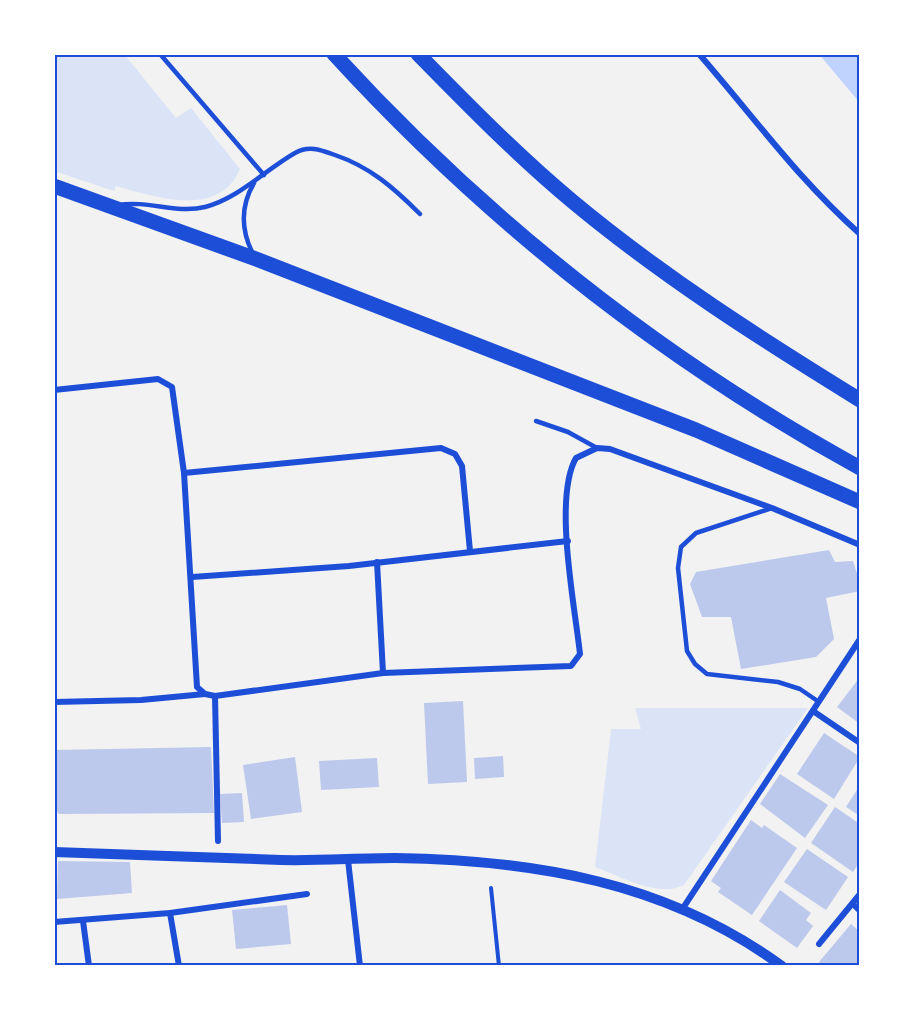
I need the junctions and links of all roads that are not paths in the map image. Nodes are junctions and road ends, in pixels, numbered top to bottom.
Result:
1 (160, 54) edge
2 (334, 54) edge
3 (418, 54) edge
4 (699, 54) edge
5 (264, 175) junction
6 (256, 181) junction
7 (54, 186) edge
8 (111, 206) junction
9 (420, 214) dead end
10 (860, 234) edge
11 (256, 259) junction
12 (54, 390) edge
13 (860, 400) edge
14 (536, 422) dead end
15 (597, 448) junction
16 (860, 468) edge
17 (184, 473) junction
18 (860, 502) edge
19 (772, 508) junction
20 (568, 541) junction
21 (860, 545) edge
22 (470, 551) junction
23 (377, 562) junction
24 (192, 577) junction
25 (860, 639) edge
26 (383, 673) junction
27 (205, 694) junction
28 (215, 696) junction
29 (54, 702) edge
30 (819, 702) junction
31 (813, 711) junction
32 (860, 743) edge
33 (218, 841) dead end
34 (54, 852) edge
35 (348, 860) junction
36 (307, 894) dead end
37 (860, 894) edge
38 (853, 904) junction
39 (683, 908) junction
40 (860, 911) edge
41 (170, 913) junction
42 (83, 921) junction
43 (54, 922) edge
44 (819, 944) dead end
45 (89, 966) edge
46 (179, 966) edge
47 (360, 966) edge
48 (782, 966) edge

1 - 5 lane
2 - 16 main road
3 - 13 main road
4 - 10 street
5 - 6 lane
5 - 9 lane
6 - 8 lane
6 - 11 lane
7 - 8 main road
8 - 11 main road
11 - 18 main road
12 - 17 street
14 - 15 lane
15 - 19 street
15 - 20 street
17 - 22 street
17 - 24 street
19 - 21 street
19 - 30 lane
20 - 22 street
20 - 26 street
22 - 23 street
23 - 24 street
23 - 26 street
24 - 27 street
25 - 30 street
26 - 28 street
27 - 28 street
27 - 29 street
28 - 33 street
30 - 31 street
31 - 32 street
31 - 39 street
34 - 35 street
35 - 39 street
35 - 47 street
36 - 41 street
37 - 38 street
38 - 40 street
38 - 44 street
39 - 48 street
41 - 42 street
41 - 46 street
42 - 43 street
42 - 45 street

